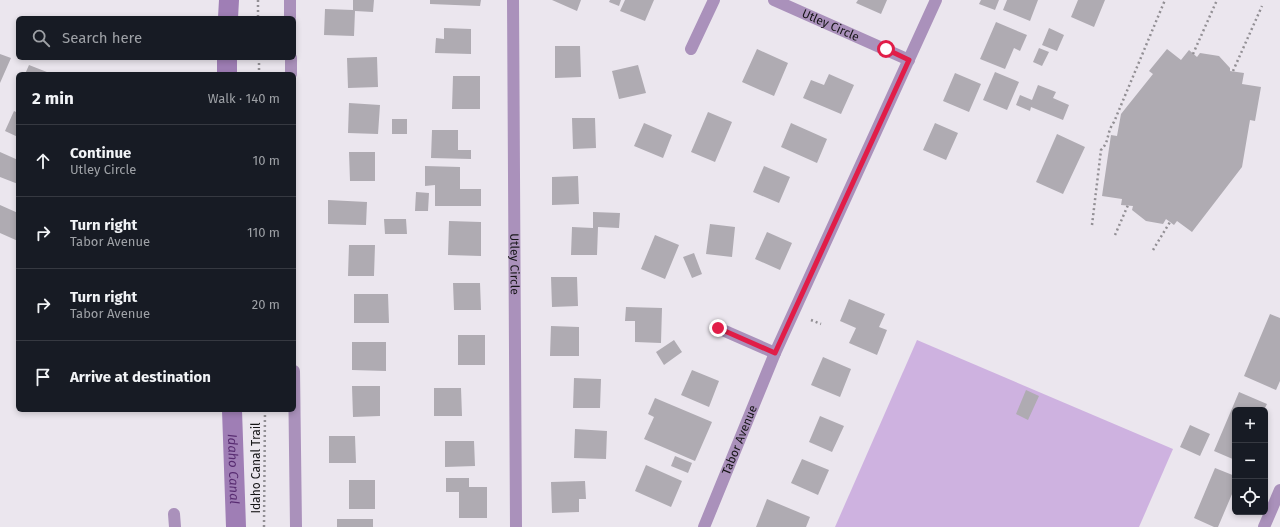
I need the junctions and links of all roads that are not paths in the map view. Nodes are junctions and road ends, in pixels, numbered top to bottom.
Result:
1 (290, 0) edge
2 (513, 0) edge
3 (714, 0) edge
4 (774, 0) edge
5 (936, 0) edge
6 (290, 16) edge
7 (691, 49) dead end
8 (291, 60) edge
9 (909, 60) junction
10 (291, 72) edge
11 (718, 328) dead end
12 (775, 353) junction
13 (295, 412) edge
14 (1280, 490) edge
15 (174, 514) dead end
16 (174, 527) edge
17 (296, 527) edge
18 (516, 527) edge
19 (704, 527) edge
20 (1264, 527) edge

1 - 6 street
2 - 18 street, Utley Circle
3 - 7 street
4 - 9 street, Utley Circle
5 - 9 street, Tabor Avenue
8 - 10 street
9 - 12 street, Tabor Avenue
11 - 12 street
12 - 19 street, Tabor Avenue
13 - 17 street
14 - 20 street
15 - 16 street

